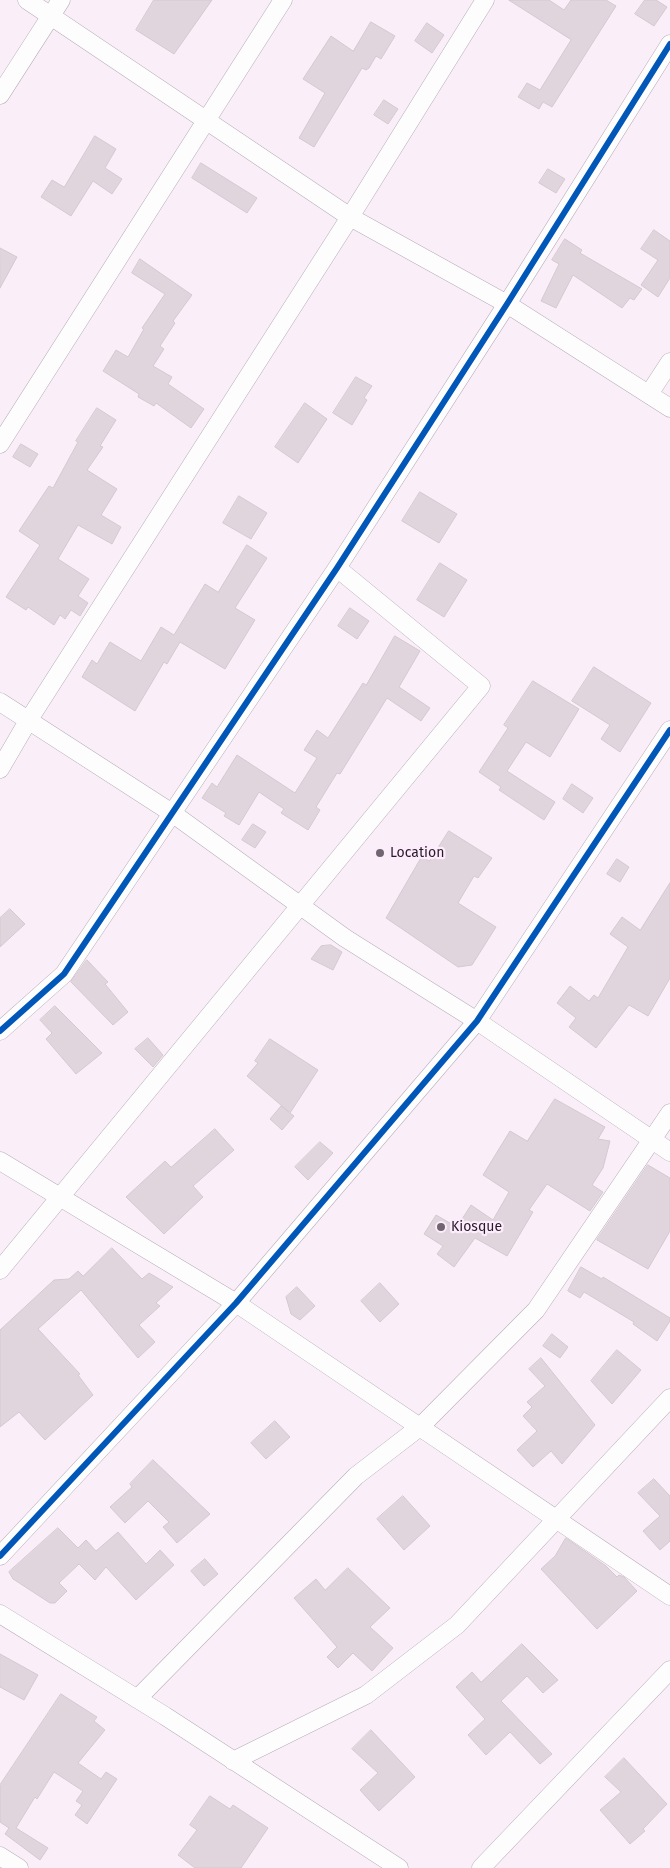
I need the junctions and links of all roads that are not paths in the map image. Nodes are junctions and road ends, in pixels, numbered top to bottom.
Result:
1 (27, 0) edge
2 (61, 0) edge
3 (283, 0) edge
4 (485, 0) edge
5 (51, 15) junction
6 (670, 44) edge
7 (0, 95) edge
8 (206, 119) junction
9 (350, 217) junction
10 (507, 304) junction
11 (670, 362) edge
12 (649, 394) junction
13 (670, 408) edge
14 (0, 444) edge
15 (337, 568) junction
16 (0, 702) edge
17 (28, 721) junction
18 (670, 731) edge
19 (0, 769) edge
20 (172, 813) junction
21 (301, 905) junction
22 (476, 1021) junction
23 (0, 1031) edge
24 (670, 1113) edge
25 (653, 1141) junction
26 (670, 1152) edge
27 (0, 1161) edge
28 (59, 1198) junction
29 (0, 1270) edge
30 (236, 1302) junction
31 (670, 1398) edge
32 (421, 1426) junction
33 (558, 1519) junction
34 (0, 1556) edge
35 (670, 1596) edge
36 (0, 1614) edge
37 (670, 1670) edge
38 (137, 1699) junction
39 (233, 1761) junction
40 (0, 1856) edge
41 (19, 1868) edge
42 (399, 1868) edge
43 (481, 1868) edge

1 - 5 street
2 - 5 street
3 - 8 street
4 - 9 street
5 - 7 street
5 - 8 street
6 - 10 street
8 - 9 street
8 - 14 street
9 - 10 street
9 - 17 street
10 - 12 street
10 - 15 street
11 - 12 street
12 - 13 street
15 - 20 street
15 - 21 street
16 - 17 street
17 - 19 street
17 - 20 street
18 - 22 street
20 - 21 street
20 - 23 street
21 - 22 street
21 - 28 street
22 - 25 street
22 - 30 street
24 - 25 street
25 - 26 street
25 - 32 street
27 - 28 street
28 - 29 street
28 - 30 street
30 - 32 street
30 - 34 street
31 - 33 street
32 - 33 street
32 - 38 street
33 - 35 street
33 - 39 street
36 - 38 street
37 - 43 street
38 - 39 street
39 - 42 street
40 - 41 street

